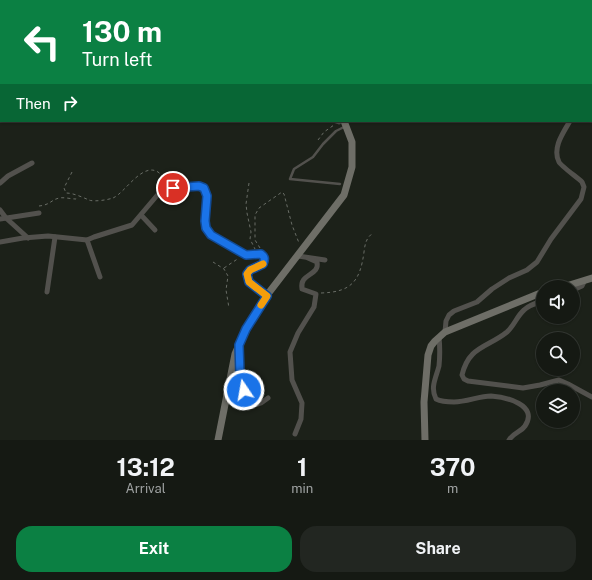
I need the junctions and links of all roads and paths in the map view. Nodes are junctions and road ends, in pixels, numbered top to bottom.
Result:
1 (569, 122) edge
2 (341, 123) edge
3 (318, 140) dead end
4 (32, 163) dead end
5 (72, 172) dead end
6 (0, 183) edge
7 (249, 183) dead end
8 (340, 184) dead end
9 (173, 188) junction
10 (78, 197) junction
11 (39, 206) dead end
12 (0, 210) edge
13 (39, 213) dead end
14 (141, 215) junction
15 (0, 218) edge
16 (6, 218) junction
17 (155, 230) dead end
18 (373, 233) dead end
19 (55, 237) junction
20 (28, 238) junction
21 (87, 240) junction
22 (0, 242) edge
23 (303, 250) junction
24 (245, 254) junction
25 (263, 255) junction
26 (298, 256) junction
27 (308, 258) junction
28 (325, 260) dead end
29 (213, 262) dead end
30 (224, 269) junction
31 (100, 277) dead end
32 (592, 278) edge
33 (584, 282) junction
34 (580, 283) edge
35 (580, 287) edge
36 (47, 292) dead end
37 (316, 294) junction
38 (536, 295) edge
39 (267, 296) junction
40 (536, 303) edge
41 (229, 308) dead end
42 (445, 332) junction
43 (438, 337) junction
44 (239, 345) junction
45 (592, 397) edge
46 (268, 398) dead end
47 (295, 434) dead end
48 (218, 440) edge
49 (426, 440) edge
50 (509, 440) edge

1 - 42 street
2 - 3 path
2 - 8 lane
2 - 23 main road
4 - 6 street
5 - 10 path
7 - 25 path
9 - 10 path
9 - 14 street
9 - 24 street
10 - 11 path
12 - 16 street
13 - 16 street
14 - 17 street
14 - 21 street
15 - 16 street
16 - 20 street
18 - 37 path
19 - 20 street
19 - 21 street
19 - 36 street
20 - 22 street
21 - 31 street
23 - 25 path
23 - 26 main road
24 - 25 street
24 - 30 path
25 - 39 street
26 - 27 street
26 - 39 main road
27 - 28 street
27 - 37 street
29 - 30 path
30 - 41 path
32 - 33 main road
33 - 34 main road
33 - 35 street
37 - 47 street
38 - 42 main road
39 - 44 main road
40 - 45 street
42 - 43 main road
43 - 49 main road
43 - 50 street
44 - 46 street
44 - 48 main road

